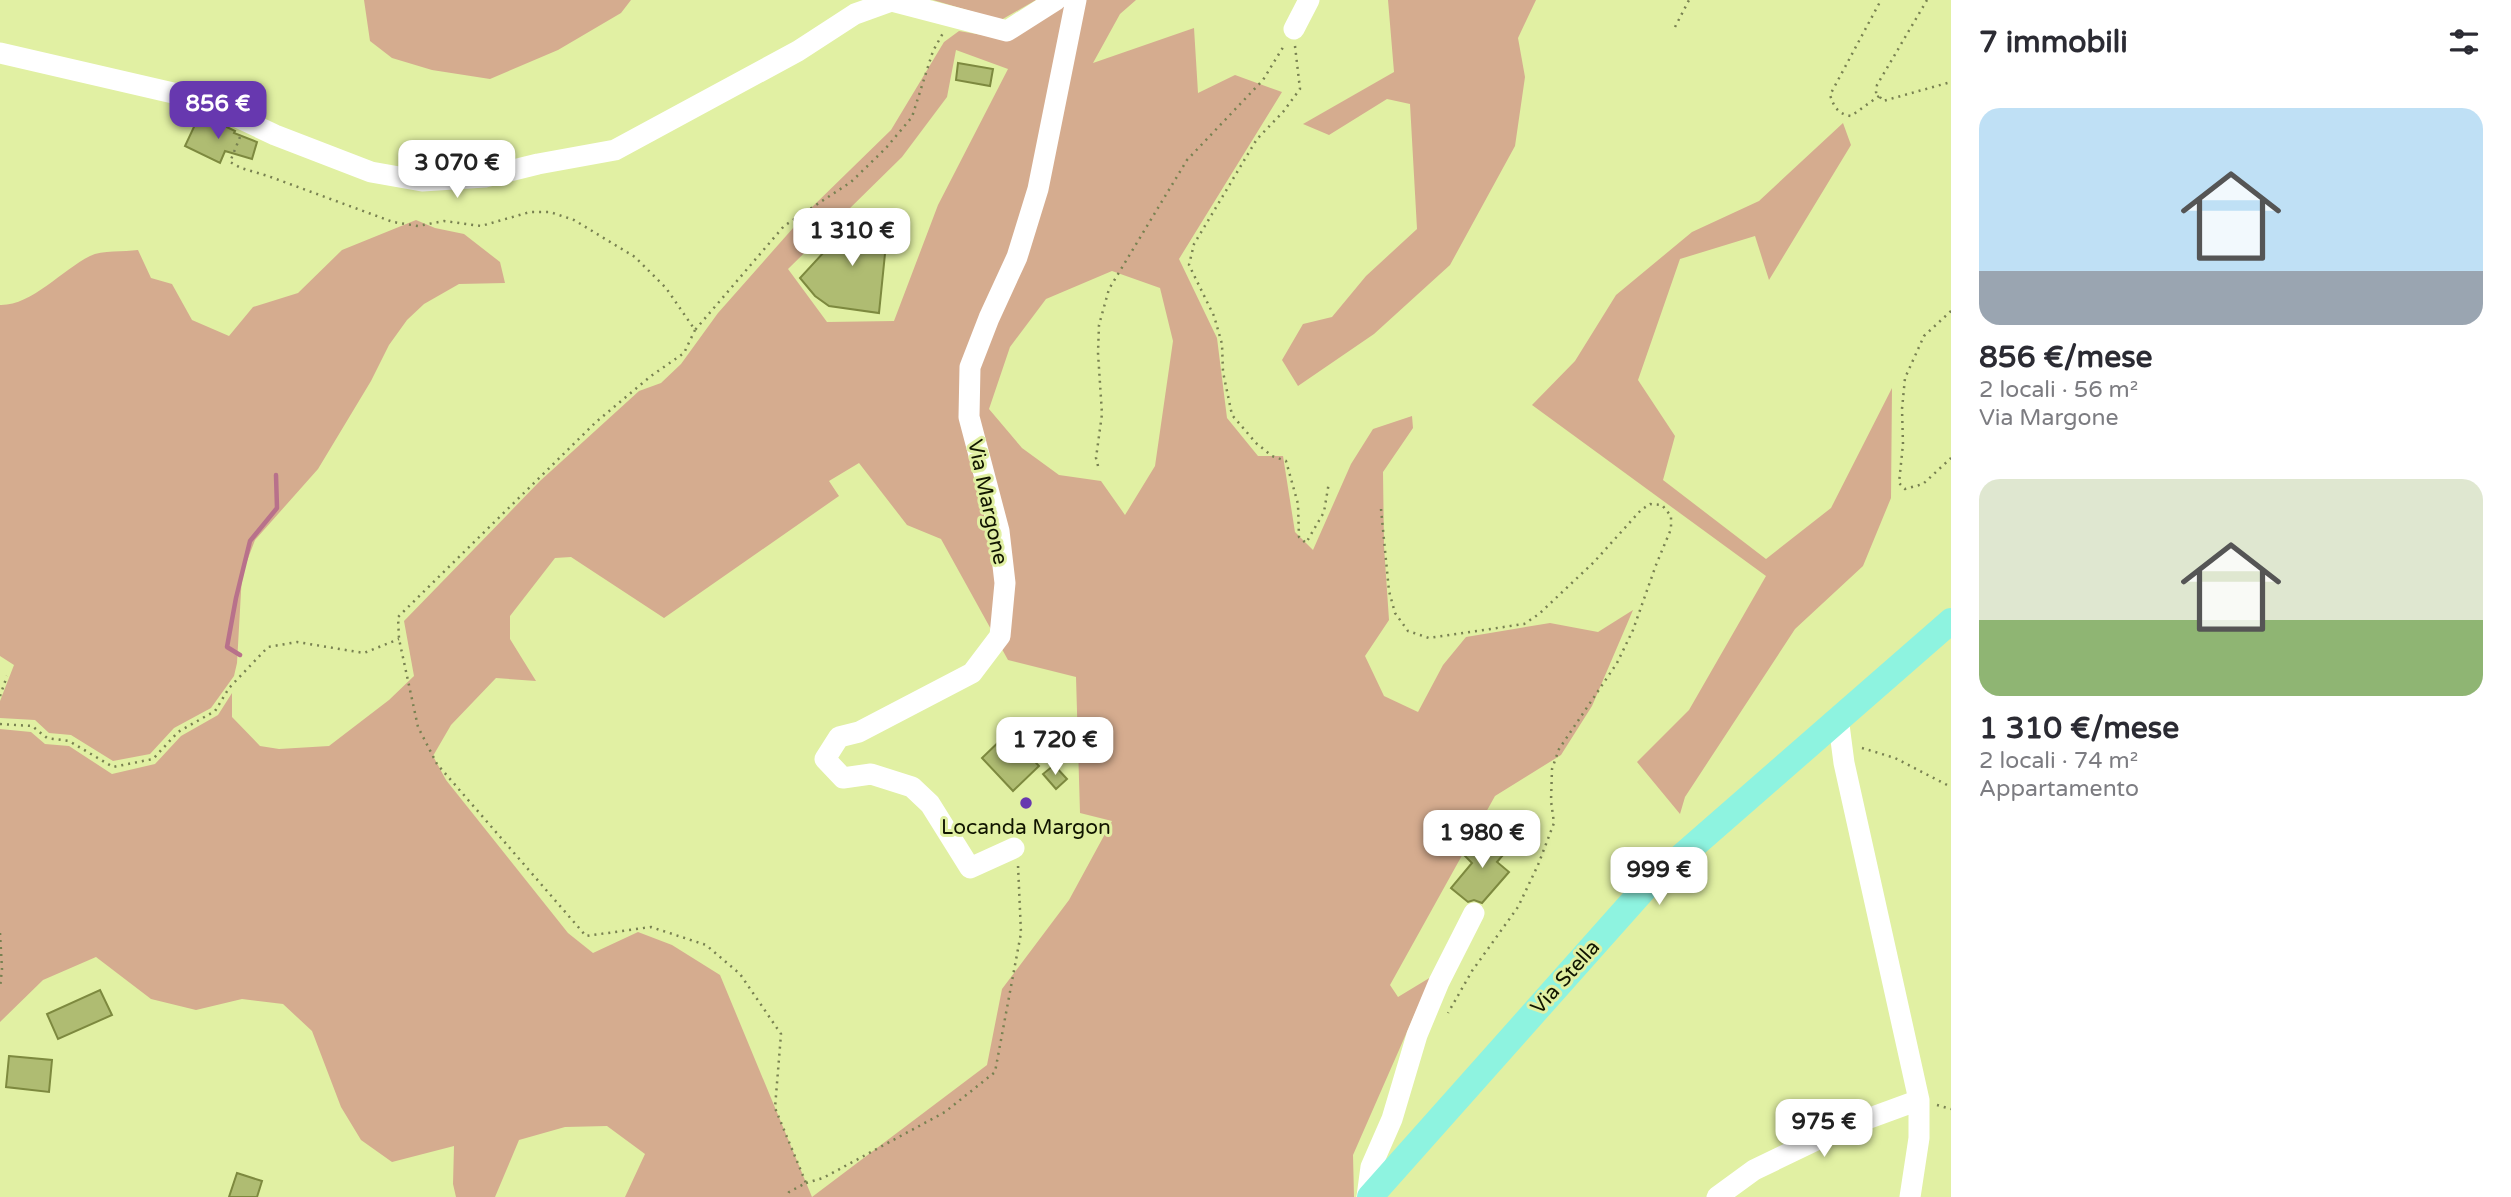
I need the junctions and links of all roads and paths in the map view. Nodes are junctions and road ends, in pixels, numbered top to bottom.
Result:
1 (1056, 0) edge
2 (1076, 0) edge
3 (1309, 0) edge
4 (1689, 0) edge
5 (1881, 0) edge
6 (1927, 0) edge
7 (889, 1) edge
8 (953, 17) junction
9 (1675, 27) dead end
10 (1294, 29) junction
11 (0, 54) edge
12 (1951, 82) edge
13 (1879, 96) junction
14 (246, 121) junction
15 (1951, 311) edge
16 (695, 330) junction
17 (1951, 458) edge
18 (1098, 466) dead end
19 (1329, 482) dead end
20 (1381, 509) dead end
21 (1951, 621) edge
22 (399, 639) junction
23 (7, 676) dead end
24 (0, 696) edge
25 (1838, 718) junction
26 (0, 724) edge
27 (1842, 747) junction
28 (1951, 788) edge
29 (1014, 848) joint
30 (1474, 913) dead end
31 (0, 933) edge
32 (0, 988) edge
33 (1443, 1021) dead end
34 (1919, 1100) junction
35 (806, 1182) junction
36 (786, 1197) edge
37 (1369, 1197) edge
38 (1717, 1197) edge
39 (1910, 1197) edge

1 - 8 street
2 - 29 street, Via Margone
3 - 10 street
4 - 9 path
5 - 13 path
6 - 13 path
7 - 8 street
7 - 14 street
8 - 16 path
10 - 18 path
10 - 19 path
11 - 14 street
12 - 13 path
14 - 16 path
15 - 17 path
16 - 22 path
20 - 33 path
21 - 25 main road, Via Stella
22 - 26 path
22 - 35 path
23 - 24 path
25 - 27 street
25 - 37 main road, Via Stella
27 - 28 path
27 - 34 street
29 - 35 path
30 - 37 street
31 - 32 path
34 - 38 street
34 - 39 street
35 - 36 path

